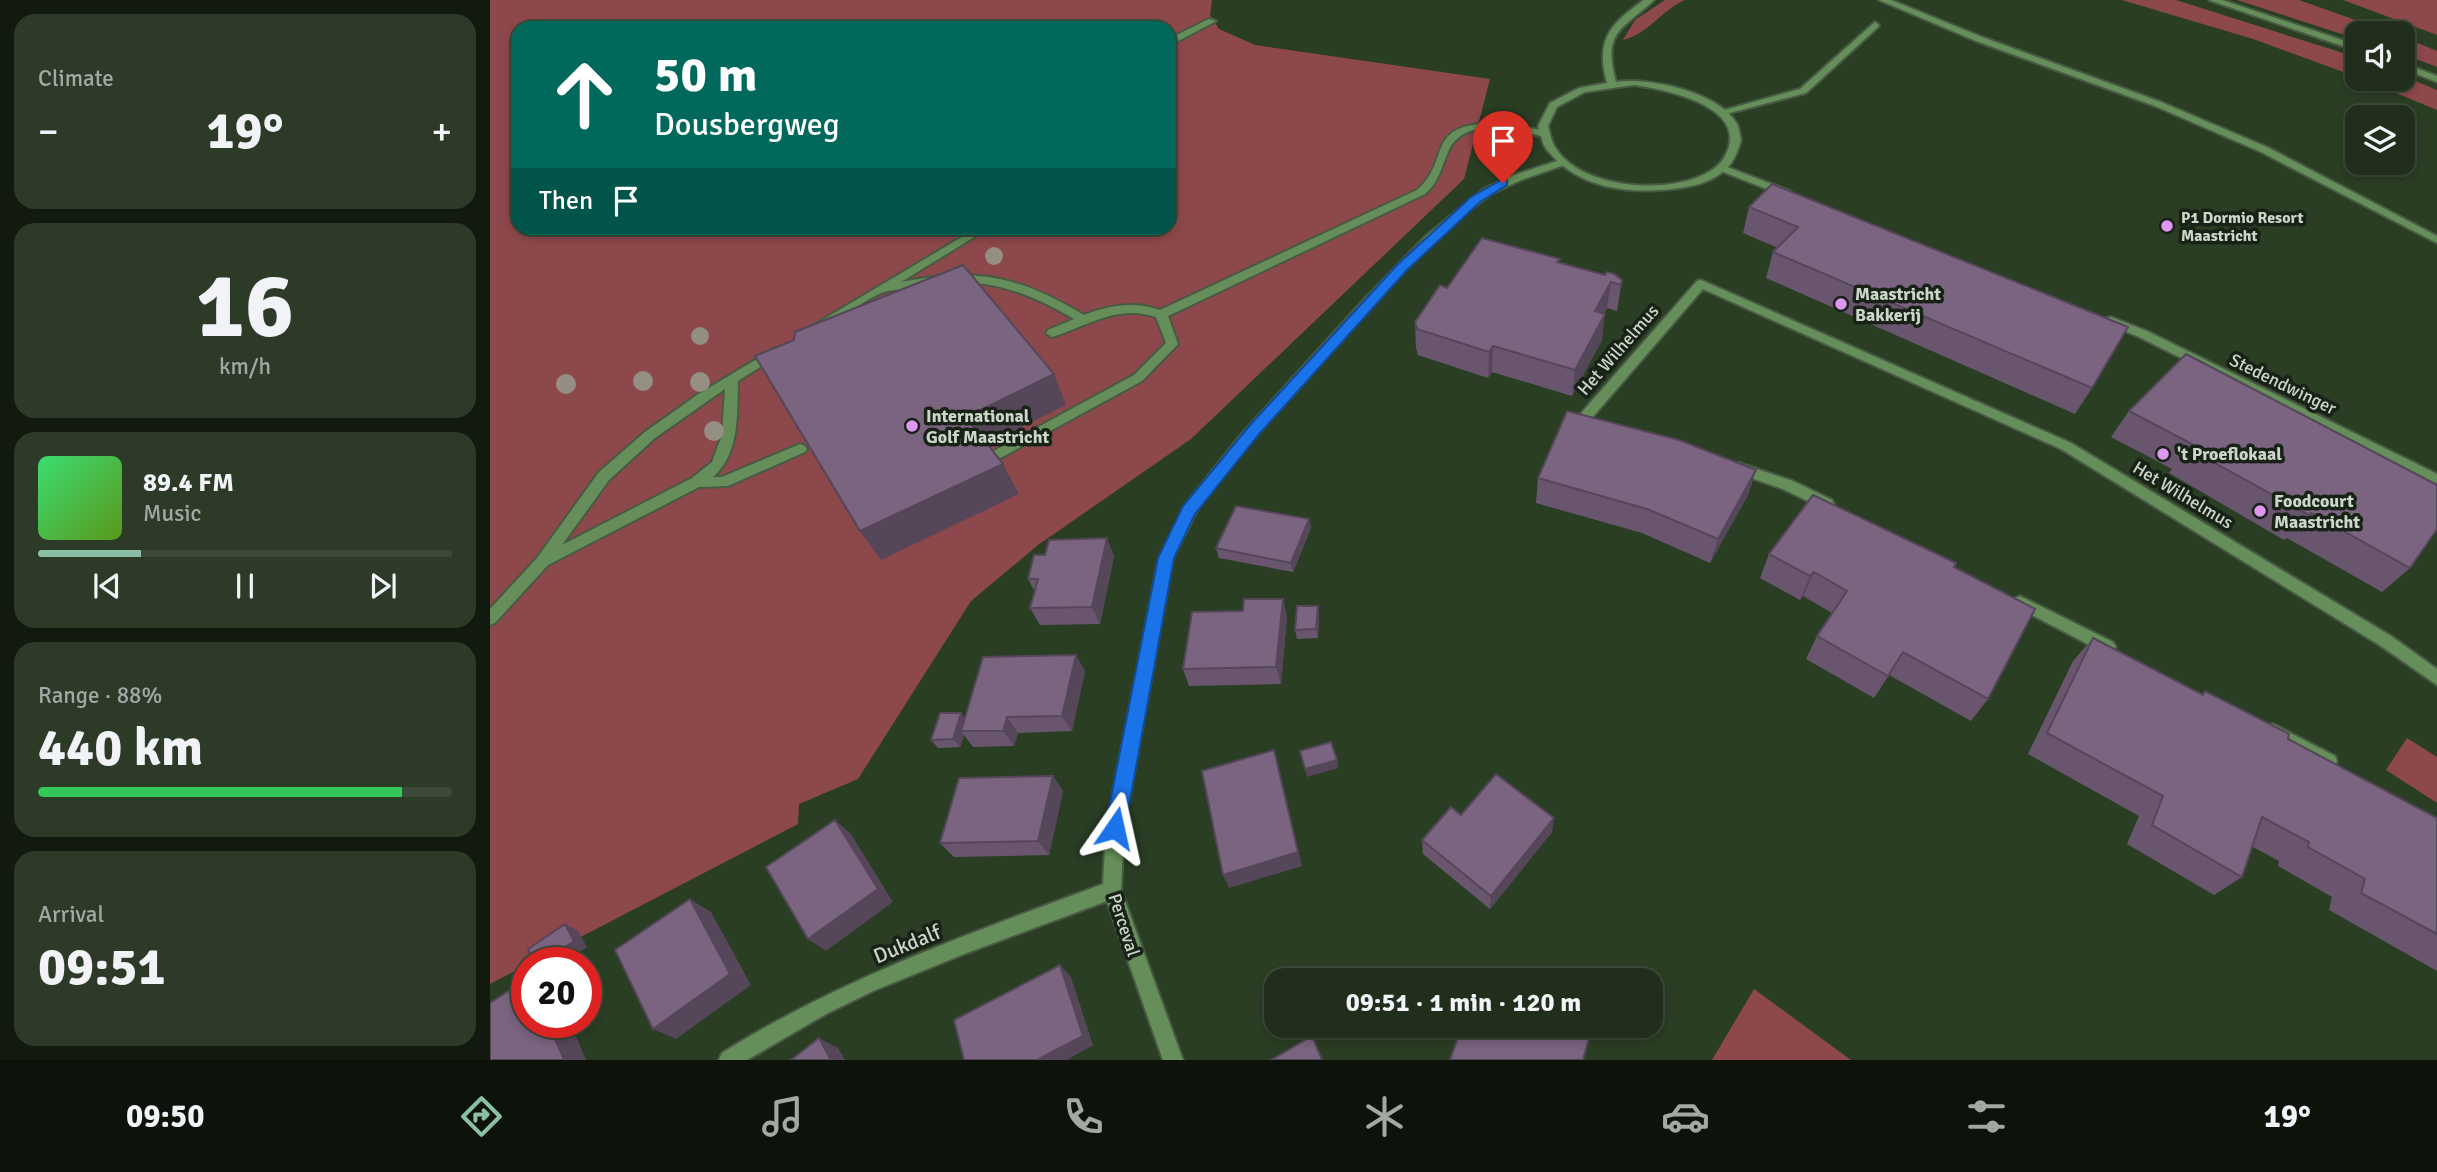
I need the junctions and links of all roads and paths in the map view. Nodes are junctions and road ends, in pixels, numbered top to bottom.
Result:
1 (1650, 0) edge
2 (1883, 0) edge
3 (2213, 0) edge
4 (1212, 21) dead end
5 (1875, 25) dead end
6 (1176, 39) edge
7 (2345, 44) edge
8 (2415, 71) edge
9 (2437, 79) edge
10 (1612, 83) junction
11 (1722, 112) junction
12 (1542, 133) junction
13 (1560, 163) junction
14 (1721, 168) junction
15 (1797, 198) edge
16 (972, 235) edge
17 (2437, 240) edge
18 (874, 291) junction
19 (1161, 314) junction
20 (2092, 314) edge
21 (1084, 320) junction
22 (809, 332) edge
23 (1052, 332) dead end
24 (787, 345) edge
25 (732, 379) junction
26 (1606, 428) edge
27 (800, 449) edge
28 (995, 456) edge
29 (1729, 464) edge
30 (2437, 480) edge
31 (697, 482) junction
32 (1838, 510) edge
33 (542, 562) junction
34 (2011, 598) edge
35 (490, 618) edge
36 (2120, 653) edge
37 (2437, 678) edge
38 (2263, 726) edge
39 (2345, 770) edge
40 (1112, 890) junction
41 (729, 1060) edge
42 (1173, 1060) edge

1 - 10 street
2 - 17 street
3 - 7 street
4 - 6 street
5 - 11 street
8 - 9 street
10 - 11 street
10 - 12 street
11 - 14 street
12 - 13 street
12 - 19 street
13 - 14 street
13 - 40 street, Perceval
14 - 15 street
16 - 18 street
18 - 21 street
18 - 22 street
19 - 21 street
19 - 28 street
20 - 30 street, Stedendwinger
21 - 23 street
24 - 25 street
25 - 31 street
25 - 33 street
26 - 37 street, Het Wilhelmus
27 - 31 street
29 - 32 street
31 - 33 street
33 - 35 street
34 - 36 street
38 - 39 street
40 - 41 street, Dukdalf
40 - 42 street, Perceval

